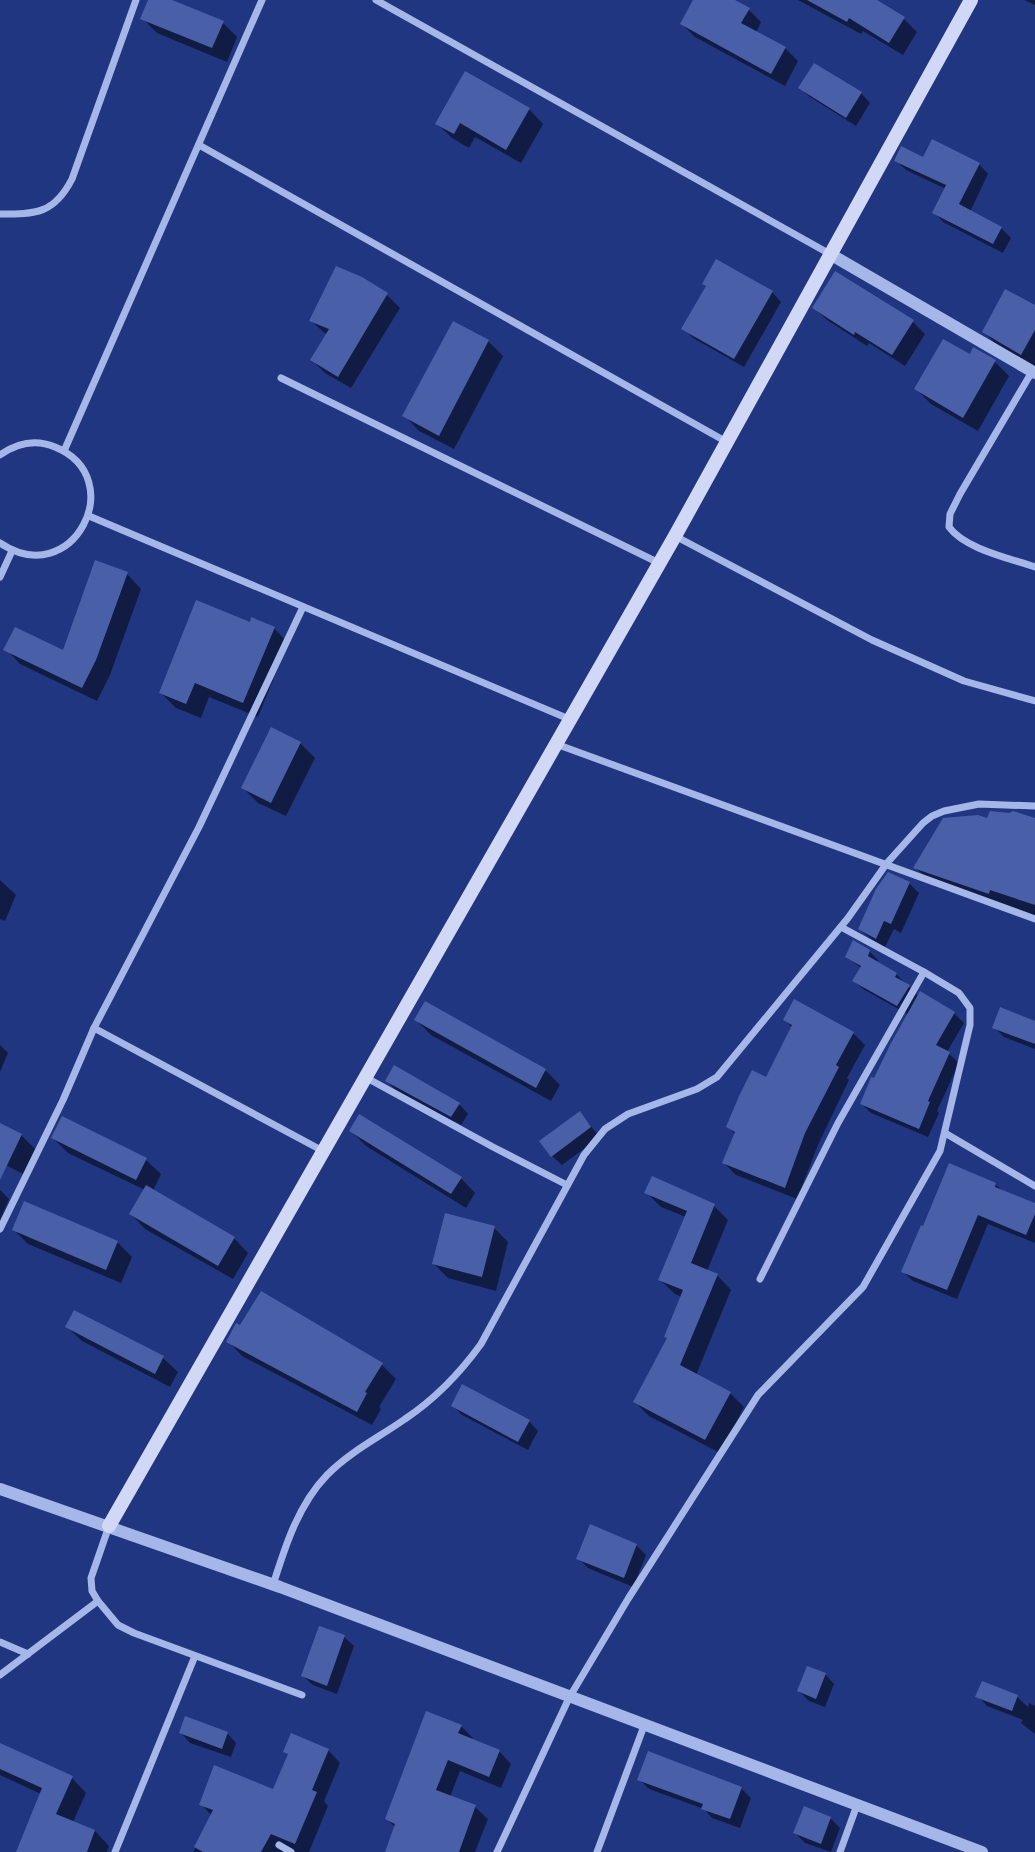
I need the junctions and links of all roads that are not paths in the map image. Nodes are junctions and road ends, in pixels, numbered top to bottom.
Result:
1 (135, 0) edge
2 (262, 0) edge
3 (376, 0) edge
4 (971, 0) edge
5 (200, 145) junction
6 (0, 214) edge
7 (830, 254) junction
8 (1034, 371) edge
9 (281, 378) dead end
10 (725, 441) junction
11 (64, 451) junction
12 (0, 455) edge
13 (89, 516) junction
14 (675, 536) junction
15 (0, 543) edge
16 (12, 551) junction
17 (659, 563) junction
18 (1035, 567) edge
19 (0, 578) edge
20 (303, 607) junction
21 (1035, 701) edge
22 (569, 719) junction
23 (555, 744) junction
24 (1035, 806) edge
25 (887, 863) junction
26 (1035, 919) edge
27 (841, 927) junction
28 (924, 972) junction
29 (94, 1028) junction
30 (365, 1077) junction
31 (945, 1133) junction
32 (323, 1151) junction
33 (567, 1185) junction
34 (1035, 1186) edge
35 (0, 1229) edge
36 (760, 1279) dead end
37 (0, 1489) edge
38 (109, 1526) junction
39 (273, 1587) junction
40 (98, 1601) junction
41 (0, 1642) edge
42 (28, 1654) junction
43 (195, 1656) junction
44 (0, 1675) edge
45 (302, 1695) dead end
46 (569, 1698) junction
47 (645, 1726) junction
48 (857, 1805) junction
49 (279, 1845) dead end
50 (115, 1852) edge
51 (291, 1852) edge
52 (497, 1852) edge
53 (597, 1852) edge
54 (840, 1852) edge
55 (982, 1852) edge

1 - 6 street
2 - 5 street
3 - 7 street
4 - 7 main road
5 - 10 street
5 - 11 street
7 - 8 street
7 - 10 main road
8 - 18 street
9 - 17 street
10 - 14 main road
11 - 12 street
11 - 13 street
13 - 16 street
13 - 20 street
14 - 17 main road
14 - 21 street
15 - 16 street
16 - 19 street
17 - 22 main road
20 - 22 street
20 - 29 street
22 - 23 main road
23 - 25 street
23 - 30 main road
24 - 25 street
25 - 26 street
25 - 27 street
27 - 28 street
27 - 33 street
28 - 31 street
28 - 36 street
29 - 32 street
29 - 35 street
30 - 32 main road
30 - 33 street
31 - 34 street
31 - 46 street
32 - 38 main road
33 - 39 street
37 - 38 street
38 - 39 street
38 - 40 street
39 - 46 street
40 - 42 street
40 - 43 street
41 - 42 street
42 - 44 street
43 - 45 street
43 - 50 street
46 - 47 street
46 - 52 street
47 - 48 street
47 - 53 street
48 - 54 street
48 - 55 street
49 - 51 street

